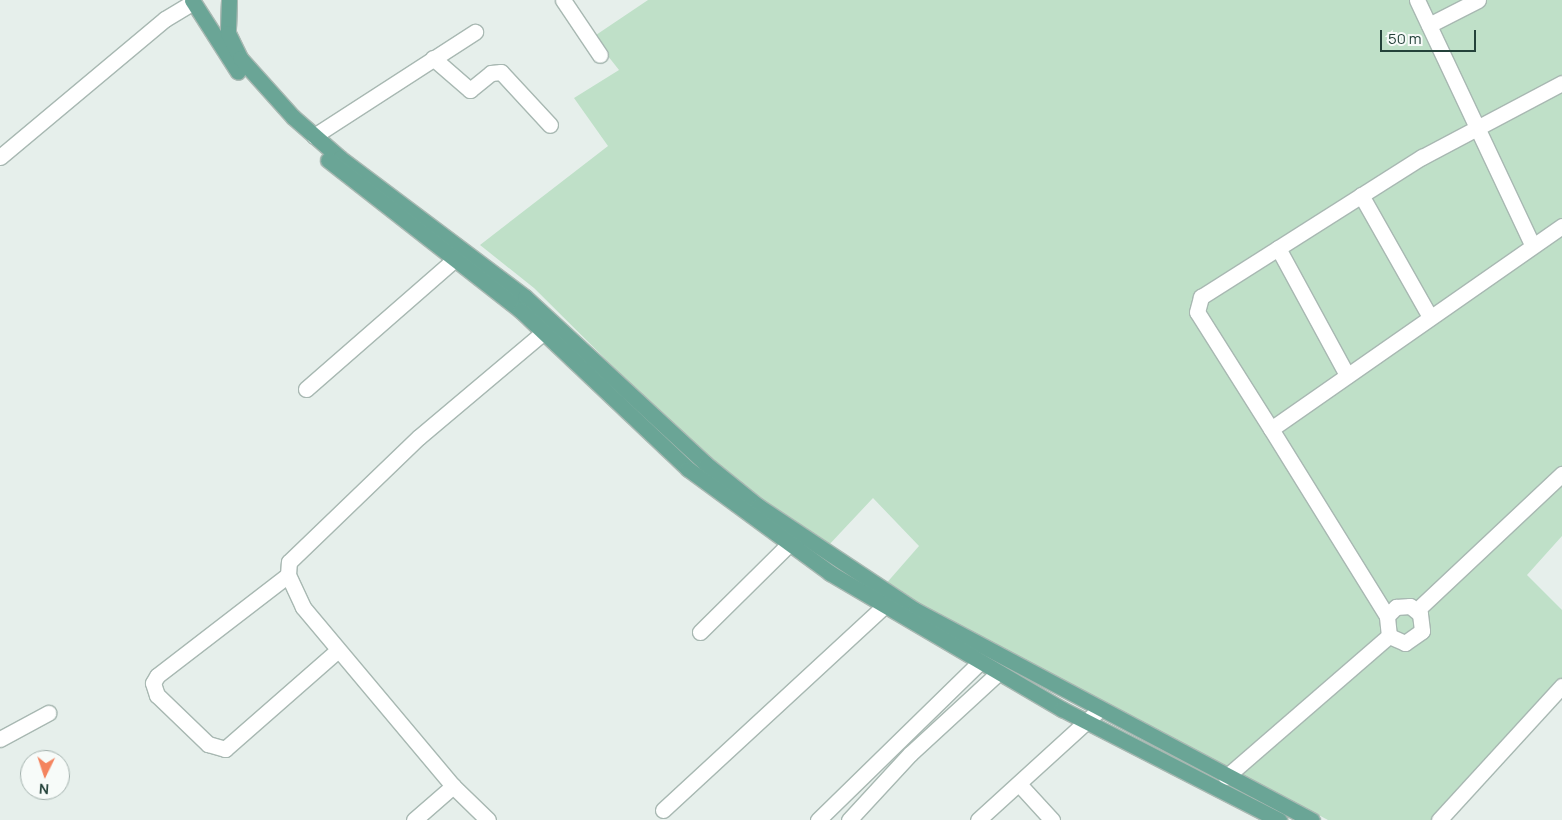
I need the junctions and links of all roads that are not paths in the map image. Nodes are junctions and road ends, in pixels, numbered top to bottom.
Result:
1 (229, 0) edge
2 (563, 0) edge
3 (1416, 0) edge
4 (1478, 0) edge
5 (194, 1) edge
6 (1429, 25) junction
7 (475, 32) dead end
8 (600, 55) dead end
9 (433, 58) junction
10 (1562, 83) edge
11 (550, 125) dead end
12 (1476, 127) junction
13 (314, 136) junction
14 (0, 157) edge
15 (1361, 195) junction
16 (1562, 226) edge
17 (1532, 244) junction
18 (1278, 248) junction
19 (456, 258) junction
20 (1430, 317) junction
21 (548, 327) junction
22 (1347, 375) junction
23 (306, 389) dead end
24 (1271, 429) junction
25 (1562, 474) edge
26 (788, 544) junction
27 (288, 575) junction
28 (883, 607) junction
29 (1417, 610) junction
30 (1387, 616) junction
31 (700, 632) dead end
32 (1389, 636) junction
33 (338, 650) junction
34 (980, 662) junction
35 (998, 673) junction
36 (1562, 686) edge
37 (1099, 710) junction
38 (48, 713) dead end
39 (1086, 721) junction
40 (0, 739) edge
41 (1226, 776) junction
42 (1019, 784) junction
43 (453, 786) junction
44 (664, 810) dead end
45 (1273, 819) edge
46 (414, 820) edge
47 (488, 820) edge
48 (818, 820) edge
49 (849, 820) edge
50 (978, 820) edge
51 (1052, 820) edge
52 (1312, 820) edge
53 (1439, 820) edge

1 - 13 main road
2 - 8 street
3 - 6 street
4 - 6 street
5 - 14 street
5 - 19 main road
6 - 12 street
7 - 9 street
9 - 11 street
9 - 13 street
10 - 12 street
12 - 15 street
12 - 17 street
13 - 21 main road
15 - 18 street
15 - 20 street
16 - 17 street
17 - 20 street
18 - 22 street
18 - 24 street
19 - 21 main road
19 - 23 street
20 - 22 street
21 - 26 main road
21 - 27 street
21 - 37 main road
22 - 24 street
24 - 30 street
25 - 29 street
26 - 28 main road
26 - 31 street
27 - 33 street
27 - 33 street
28 - 34 main road
28 - 44 street
29 - 30 street
29 - 32 street
30 - 32 street
32 - 41 street
33 - 43 street
34 - 35 main road
34 - 48 street
35 - 39 main road
35 - 49 street
36 - 53 street
37 - 39 street
37 - 41 main road
38 - 40 street
39 - 42 street
39 - 45 main road
41 - 52 main road
42 - 50 street
42 - 51 street
43 - 46 street
43 - 47 street

